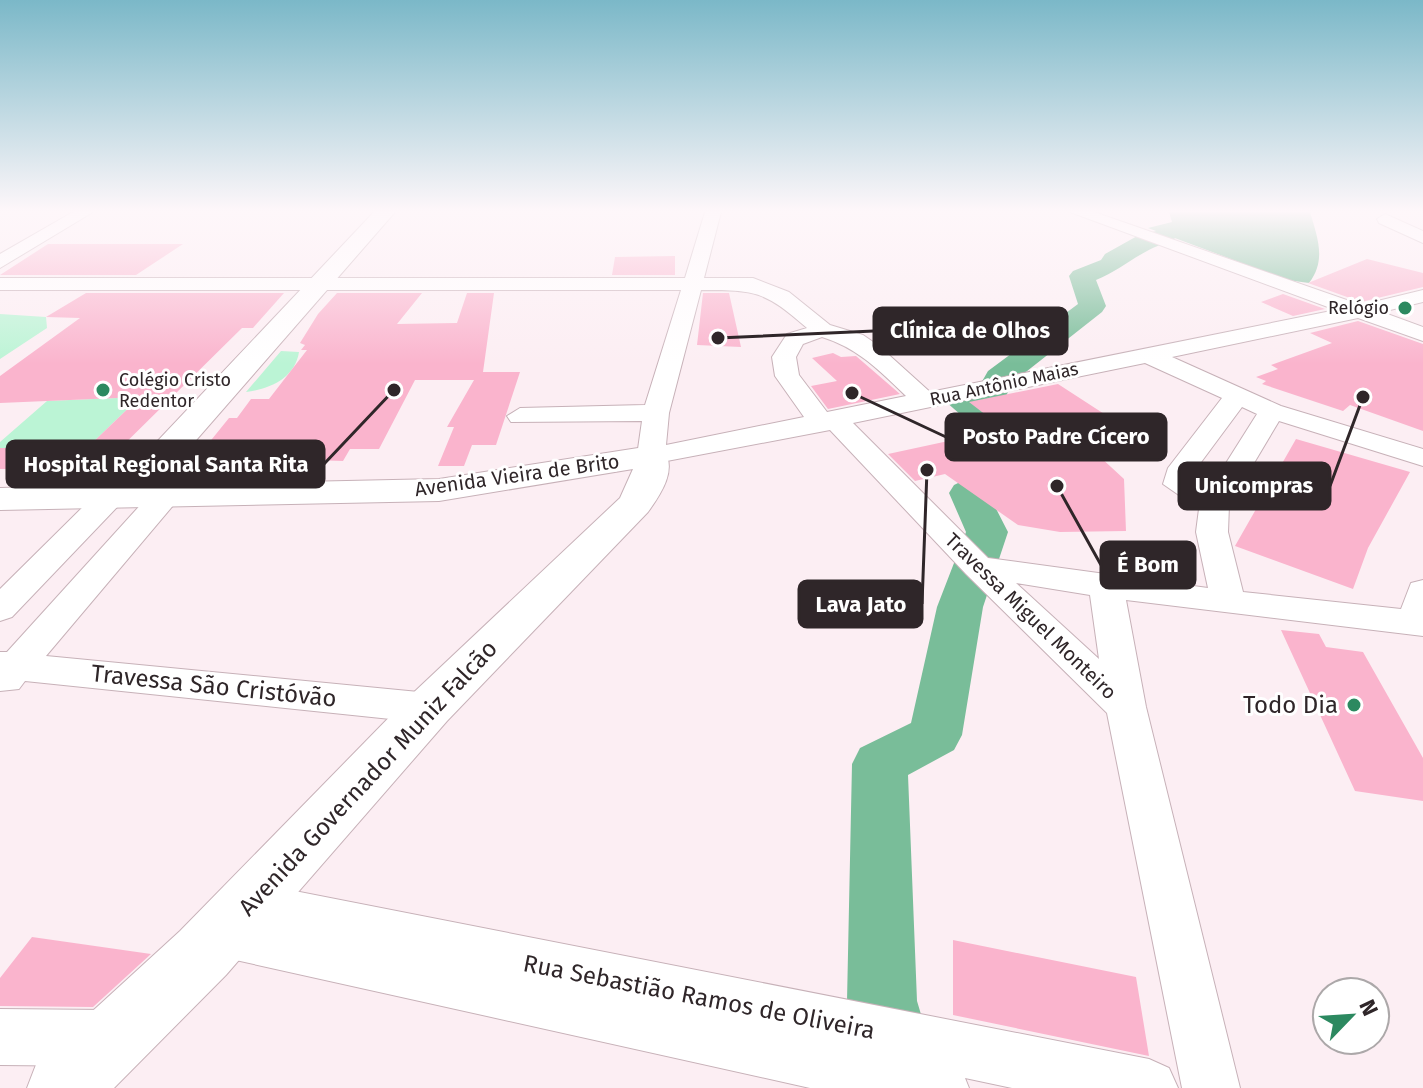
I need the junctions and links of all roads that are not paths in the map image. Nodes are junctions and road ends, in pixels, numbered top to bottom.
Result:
1 (336, 263) edge
2 (697, 263) edge
3 (1222, 263) edge
4 (318, 282) junction
5 (691, 282) junction
6 (0, 284) edge
7 (1421, 300) edge
8 (1358, 313) junction
9 (1390, 323) junction
10 (822, 330) junction
11 (1423, 334) edge
12 (1150, 356) junction
13 (1236, 397) junction
14 (926, 401) junction
15 (1272, 411) junction
16 (520, 416) dead end
17 (829, 423) junction
18 (653, 435) junction
19 (1423, 458) edge
20 (165, 496) junction
21 (118, 497) junction
22 (0, 499) edge
23 (1214, 505) junction
24 (974, 563) junction
25 (1106, 587) junction
26 (1228, 600) junction
27 (0, 609) edge
28 (1420, 613) edge
29 (5, 672) edge
30 (1126, 707) junction
31 (429, 708) junction
32 (235, 919) junction
33 (0, 1037) edge
34 (111, 1038) junction
35 (894, 1060) edge
36 (63, 1088) edge
37 (1149, 1088) edge
38 (1211, 1088) edge

1 - 4 main road
2 - 5 street
3 - 8 street
4 - 5 street
4 - 6 street
4 - 21 main road
5 - 10 street
5 - 18 street
7 - 8 street, Rua Antônio Maias
7 - 9 street
8 - 9 street
8 - 12 street, Rua Antônio Maias
9 - 11 street
10 - 14 street
10 - 17 street, Travessa Miguel Monteiro
12 - 13 street
12 - 14 street, Rua Antônio Maias
13 - 15 street
13 - 23 street
14 - 17 street, Rua Antônio Maias
15 - 19 street
15 - 23 street
16 - 18 street, Rua Antônio Maias
17 - 18 street, Rua Antônio Maias
17 - 24 street, Travessa Miguel Monteiro
18 - 20 main road, Avenida Vieira de Brito
18 - 31 main road, Avenida Governador Muniz Falcão
20 - 21 main road, Avenida Vieira de Brito
20 - 29 street
21 - 22 main road, Avenida Vieira de Brito
21 - 27 street
23 - 26 street
24 - 25 street
24 - 30 street, Travessa Miguel Monteiro
25 - 26 street
25 - 30 street, Travessa Miguel Monteiro
26 - 28 street
29 - 31 street, Travessa São Cristóvão
30 - 38 street, Travessa Miguel Monteiro
31 - 32 main road, Avenida Governador Muniz Falcão
32 - 34 main road, Avenida Governador Muniz Falcão
32 - 35 street, Rua Sebastião Ramos de Oliveira
33 - 34 street
34 - 36 main road, Avenida Governador Muniz Falcão
35 - 37 street, Rua Sebastião Ramos de Oliveira

